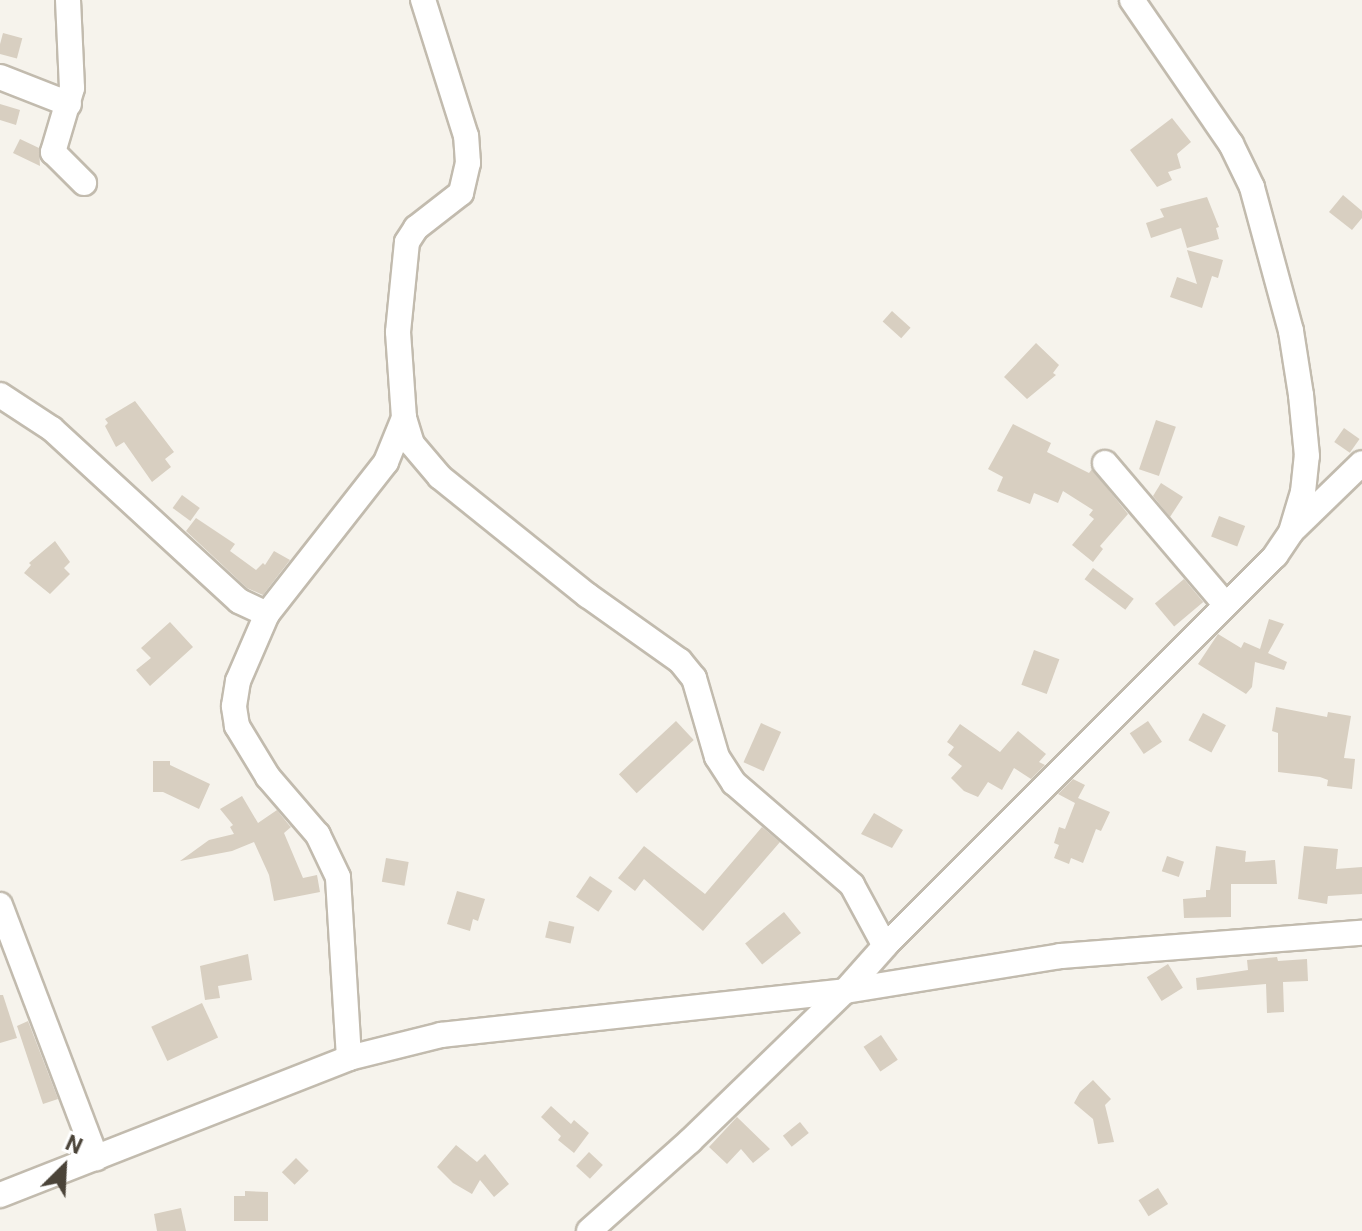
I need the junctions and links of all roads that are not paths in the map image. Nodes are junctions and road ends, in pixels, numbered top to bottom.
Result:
1 (68, 0) edge
2 (423, 0) edge
3 (1132, 0) edge
4 (0, 77) edge
5 (69, 104) junction
6 (84, 183) dead end
7 (0, 395) edge
8 (404, 418) junction
9 (1105, 463) dead end
10 (1362, 463) edge
11 (1291, 532) junction
12 (1224, 603) junction
13 (267, 614) junction
14 (0, 905) edge
15 (1362, 933) edge
16 (885, 946) junction
17 (845, 991) junction
18 (349, 1058) junction
19 (96, 1158) junction
20 (0, 1195) edge
21 (589, 1231) edge

1 - 5 street
2 - 8 street
3 - 11 street
4 - 5 street
5 - 6 street
7 - 13 street
8 - 13 street
8 - 16 street
9 - 12 street
10 - 11 street
11 - 12 street
12 - 16 street
13 - 18 street
14 - 19 street
15 - 17 street
16 - 17 street
17 - 18 street
17 - 21 street
18 - 19 street
19 - 20 street

